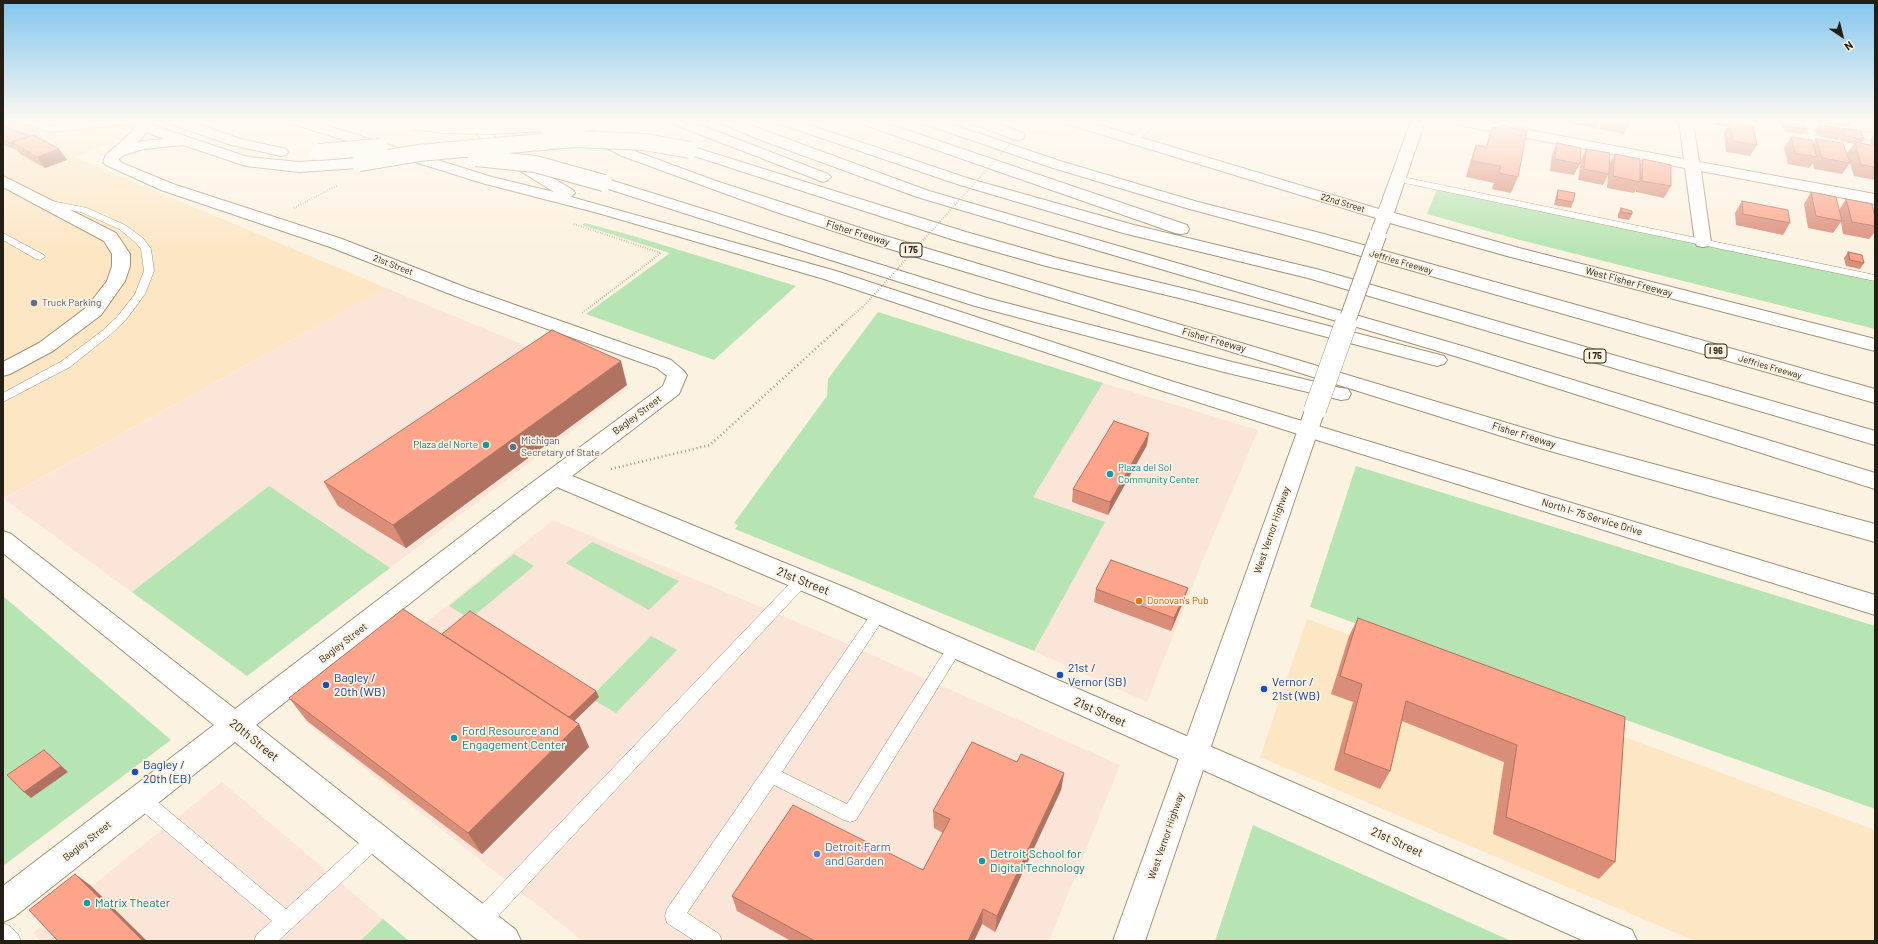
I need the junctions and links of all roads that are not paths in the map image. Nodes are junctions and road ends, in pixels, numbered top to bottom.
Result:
1 (116, 165) edge
2 (276, 165) edge
3 (326, 165) edge
4 (439, 165) edge
5 (521, 165) edge
6 (534, 165) edge
7 (660, 165) edge
8 (737, 165) edge
9 (794, 165) edge
10 (843, 165) edge
11 (915, 165) edge
12 (996, 165) edge
13 (1059, 165) edge
14 (1102, 165) edge
15 (1216, 165) edge
16 (1403, 165) edge
17 (1692, 165) edge
18 (1698, 165) edge
19 (1398, 179) junction
20 (3, 181) edge
21 (1875, 199) edge
22 (47, 203) junction
23 (604, 210) junction
24 (1384, 216) junction
25 (3, 236) edge
26 (1318, 238) junction
27 (1703, 242) junction
28 (40, 256) dead end
29 (1314, 274) junction
30 (1875, 278) edge
31 (1188, 295) junction
32 (1875, 345) edge
33 (3, 370) edge
34 (677, 375) joint
35 (1875, 396) edge
36 (3, 398) edge
37 (1312, 420) junction
38 (1727, 436) junction
39 (1875, 438) edge
40 (1551, 444) junction
41 (555, 477) junction
42 (1875, 480) edge
43 (1875, 533) edge
44 (3, 540) edge
45 (801, 580) junction
46 (1875, 605) edge
47 (879, 614) junction
48 (954, 647) junction
49 (236, 726) junction
50 (1194, 753) junction
51 (771, 775) junction
52 (141, 799) junction
53 (376, 839) junction
54 (3, 906) edge
55 (286, 921) junction
56 (480, 921) junction
57 (3, 932) edge
58 (11, 941) edge
59 (264, 941) edge
60 (505, 941) edge
61 (712, 941) edge
62 (1130, 941) edge
63 (1621, 941) edge

1 - 34 main road, 21st Street
2 - 3 main road
4 - 23 main road
5 - 23 main road
6 - 40 main road, bridge
7 - 40 main road, Fisher Freeway / I 75
8 - 31 main road, bridge
9 - 31 main road
10 - 38 main road
11 - 29 main road, I 75
12 - 29 main road
13 - 26 main road, Jeffries Freeway / I 96
14 - 26 main road
15 - 24 main road, 22nd Street
16 - 19 main road, West Vernor Highway
17 - 27 main road
18 - 21 main road
19 - 24 main road, West Vernor Highway
19 - 27 lane
20 - 22 main road
22 - 33 main road
22 - 36 lane
23 - 37 main road, North I- 75 Service Drive
24 - 32 main road, West Fisher Freeway
24 - 37 main road, West Vernor Highway, bridge
25 - 28 lane
26 - 35 main road, Jeffries Freeway / I 96
27 - 30 lane
29 - 39 main road, I 75
31 - 38 main road
34 - 41 main road, Bagley Street
37 - 46 main road, North I- 75 Service Drive
37 - 50 main road, West Vernor Highway
38 - 42 main road
40 - 43 main road, Fisher Freeway / I 75
41 - 45 main road, 21st Street
41 - 49 main road, Bagley Street
44 - 49 main road, 20th Street
45 - 47 main road, 21st Street
45 - 56 lane
47 - 48 main road, 21st Street
47 - 51 lane
48 - 50 main road, 21st Street
48 - 51 lane
49 - 52 main road, Bagley Street
49 - 53 main road, 20th Street
50 - 62 main road, West Vernor Highway
50 - 63 main road, 21st Street
51 - 61 lane
52 - 54 main road, Bagley Street
52 - 55 lane
53 - 55 lane
53 - 56 main road, 20th Street
55 - 59 lane
56 - 60 main road, 20th Street
57 - 58 lane

